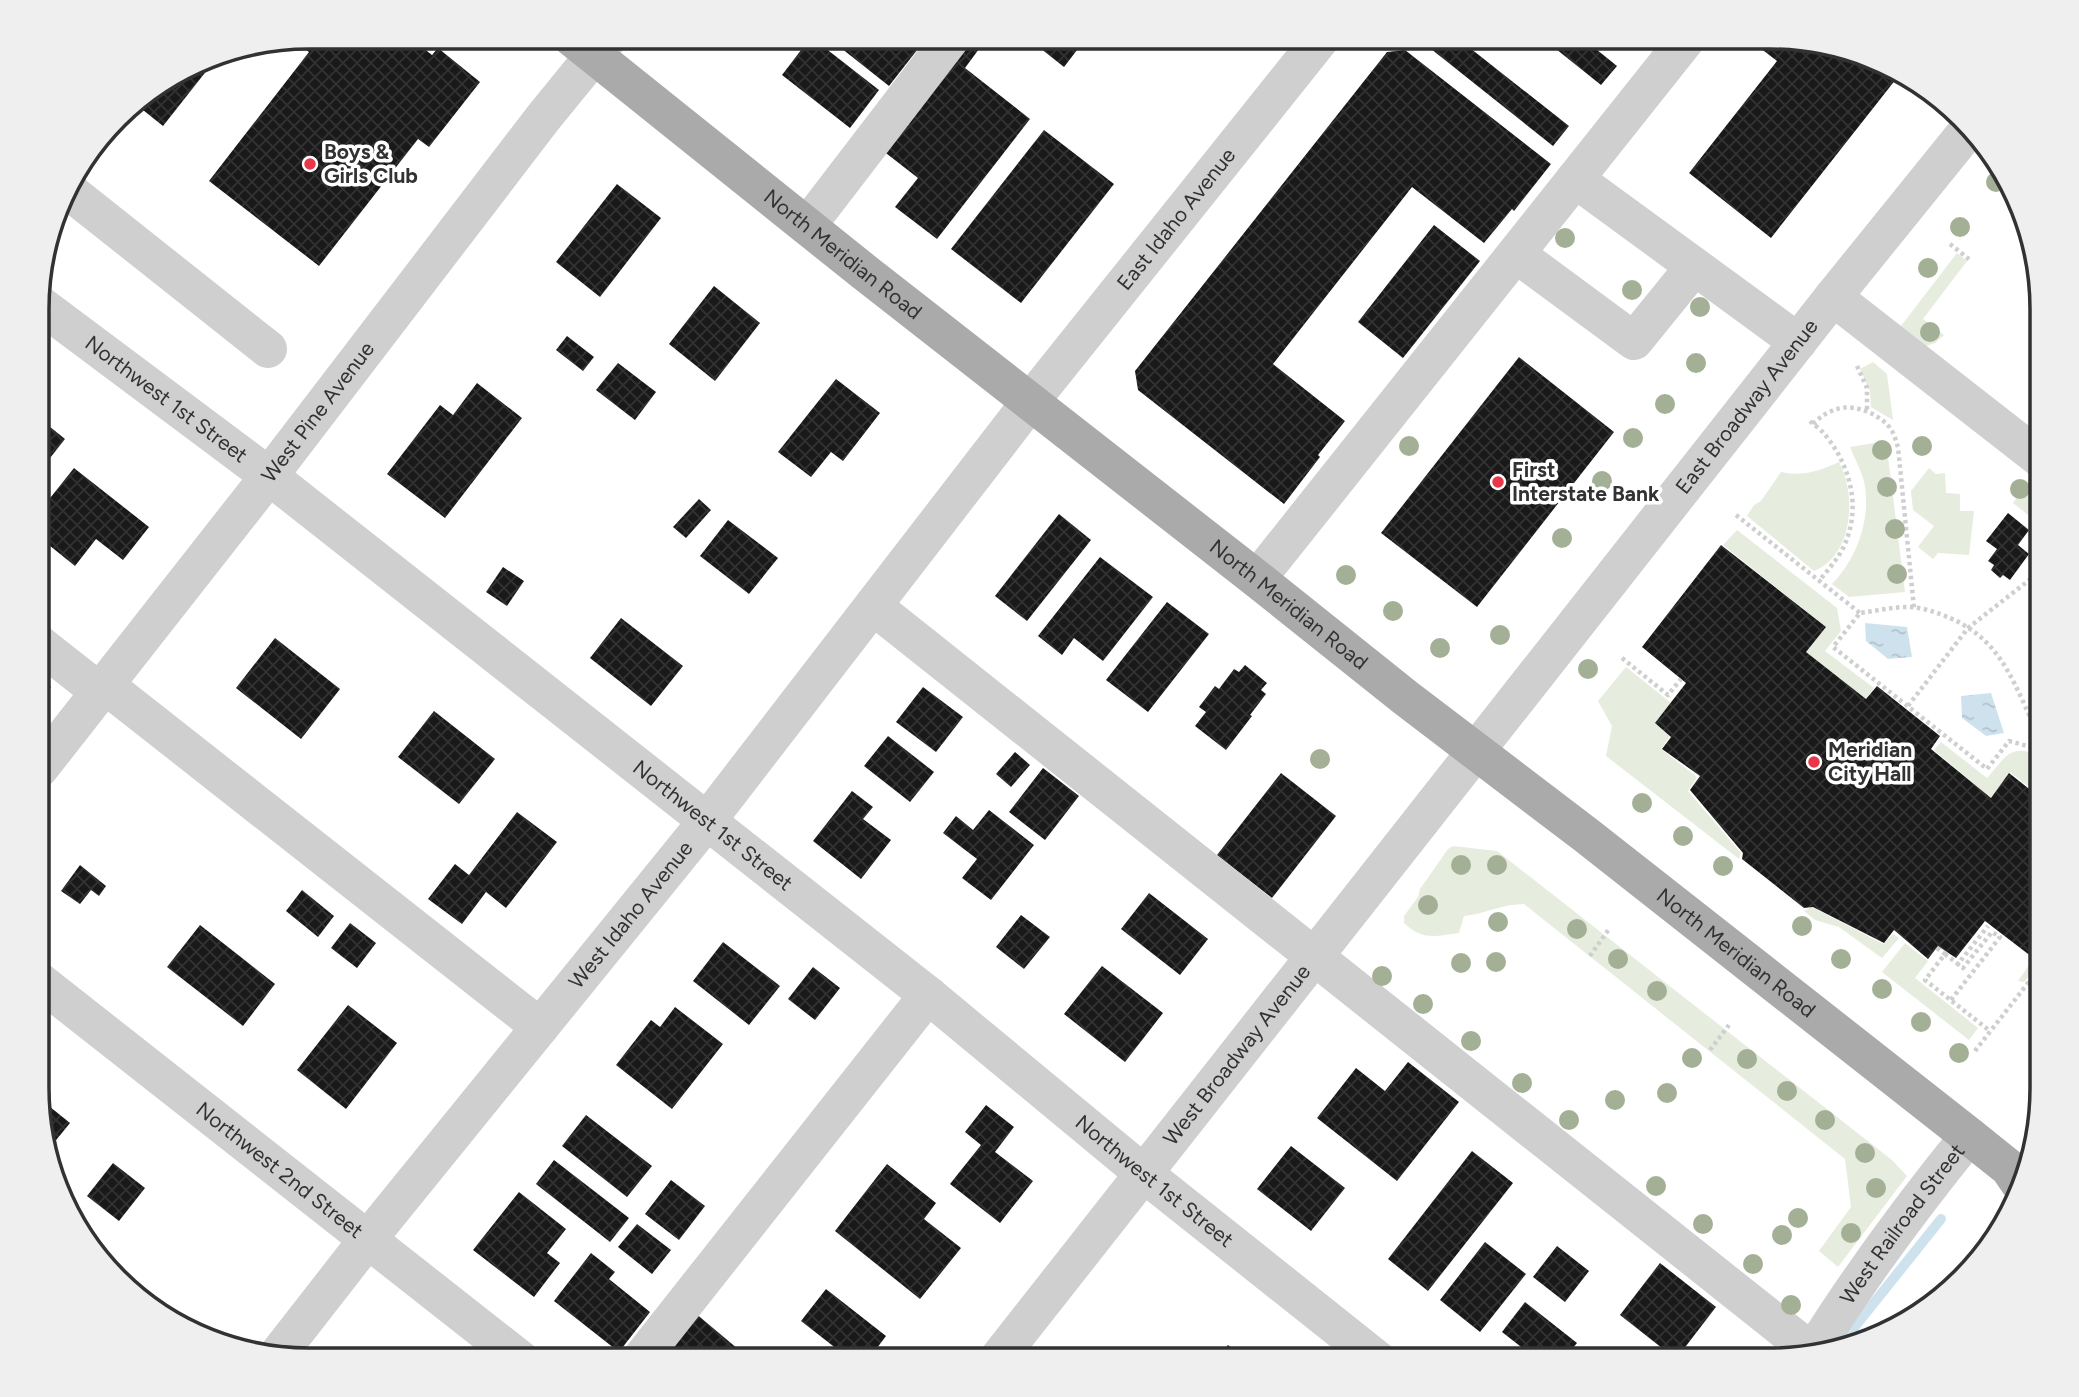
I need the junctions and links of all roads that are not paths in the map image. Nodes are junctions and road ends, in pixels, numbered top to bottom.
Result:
1 (588, 49) edge
2 (599, 49) edge
3 (943, 49) edge
4 (1312, 49) edge
5 (1678, 49) edge
6 (1964, 135) edge
7 (1575, 179) junction
8 (75, 196) edge
9 (807, 226) junction
10 (1516, 254) junction
11 (1694, 267) junction
12 (1833, 297) junction
13 (49, 311) edge
14 (1797, 342) junction
15 (268, 349) dead end
16 (1031, 402) junction
17 (2030, 451) edge
18 (269, 476) junction
19 (1256, 579) junction
20 (873, 606) junction
21 (49, 651) edge
22 (102, 689) junction
23 (1477, 751) junction
24 (49, 756) edge
25 (707, 821) junction
26 (1314, 957) junction
27 (49, 989) edge
28 (928, 995) junction
29 (540, 1027) junction
30 (1969, 1136) junction
31 (1143, 1173) junction
32 (2016, 1173) edge
33 (368, 1239) junction
34 (1816, 1344) edge
35 (1806, 1346) edge
36 (284, 1347) edge
37 (506, 1348) edge
38 (649, 1348) edge
39 (1006, 1348) edge
40 (1363, 1348) edge

1 - 18 street, West Pine Avenue
2 - 9 main road, North Meridian Road
3 - 9 street
4 - 16 street, East Idaho Avenue
5 - 7 street
6 - 12 street, East Broadway Avenue
7 - 10 street
7 - 11 street
8 - 15 street
9 - 16 main road, North Meridian Road
10 - 11 street
10 - 19 street
11 - 14 street
12 - 14 street, East Broadway Avenue
12 - 17 street
13 - 18 street, Northwest 1st Street
14 - 23 street, East Broadway Avenue
16 - 19 main road, North Meridian Road
16 - 20 street, West Idaho Avenue
18 - 22 street, West Pine Avenue
18 - 25 street, Northwest 1st Street
19 - 23 main road, North Meridian Road
20 - 25 street, West Idaho Avenue
20 - 26 street
21 - 22 street
22 - 24 street, West Pine Avenue
22 - 29 street
23 - 26 street, West Broadway Avenue
23 - 30 main road, North Meridian Road
25 - 28 street, Northwest 1st Street
25 - 29 street, West Idaho Avenue
26 - 31 street, West Broadway Avenue
26 - 35 street
27 - 33 street, Northwest 2nd Street
28 - 31 street, Northwest 1st Street
28 - 38 street
29 - 33 street, West Idaho Avenue
30 - 32 main road, North Meridian Road
30 - 34 street, West Railroad Street
31 - 39 street, West Broadway Avenue
31 - 40 street, Northwest 1st Street
33 - 36 street, West Idaho Avenue
33 - 37 street, Northwest 2nd Street

